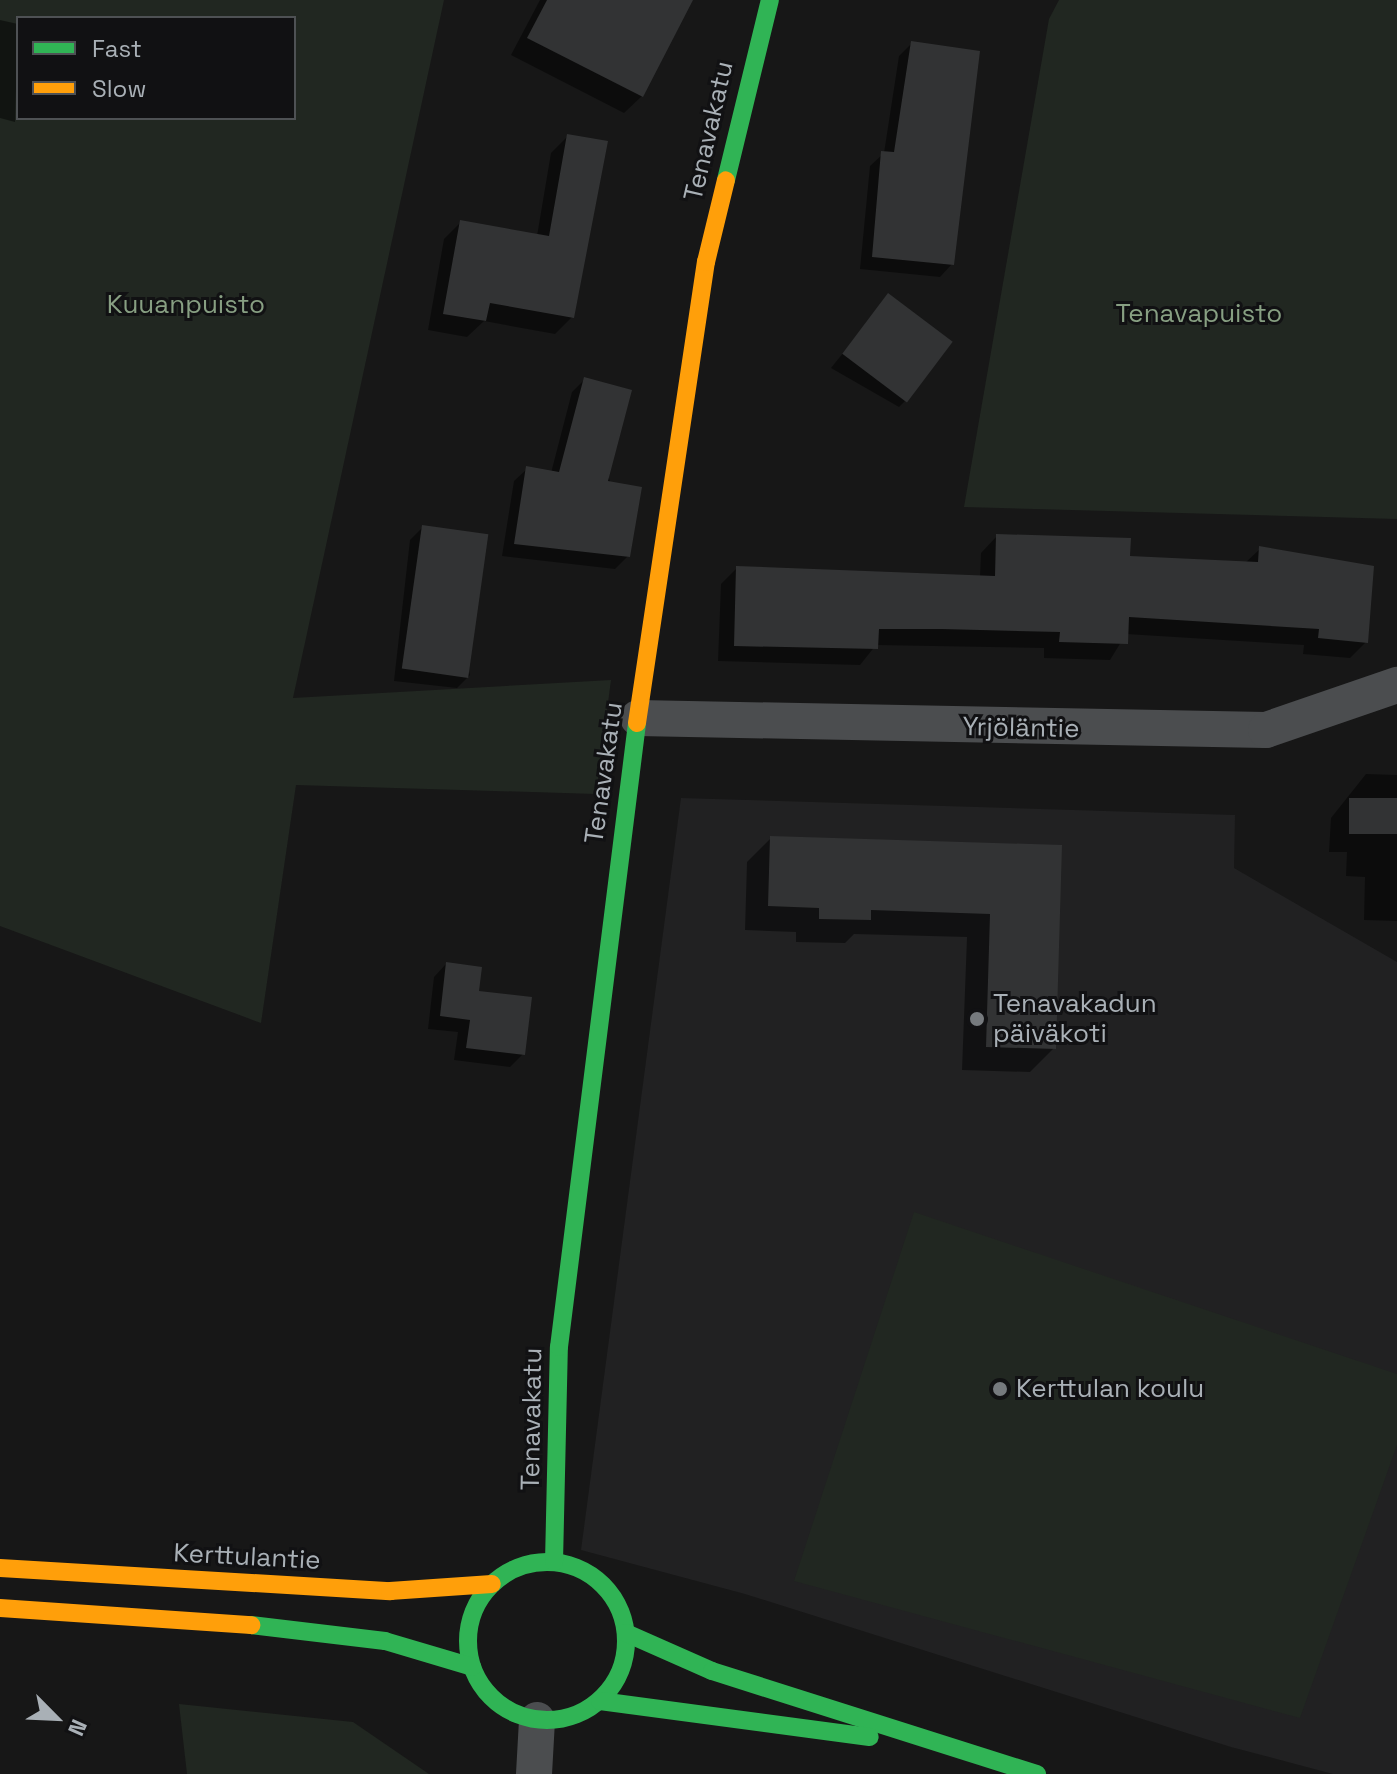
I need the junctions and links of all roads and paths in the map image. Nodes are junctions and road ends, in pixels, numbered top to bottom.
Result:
1 (770, 0) edge
2 (1397, 685) edge
3 (638, 718) junction
4 (554, 1562) junction
5 (0, 1568) edge
6 (492, 1584) junction
7 (0, 1608) edge
8 (626, 1633) junction
9 (472, 1667) junction
10 (600, 1701) junction
11 (537, 1720) junction
12 (932, 1744) junction
13 (534, 1774) edge
14 (1037, 1774) edge

1 - 3 street, Tenavakatu
2 - 3 street, Yrjöläntie
3 - 4 street, Tenavakatu
4 - 6 street
4 - 8 street
5 - 6 street, Kerttulantie
6 - 9 street
7 - 9 street
8 - 10 street
8 - 12 street
9 - 11 street
10 - 11 street
10 - 12 street
11 - 13 street
12 - 14 street

